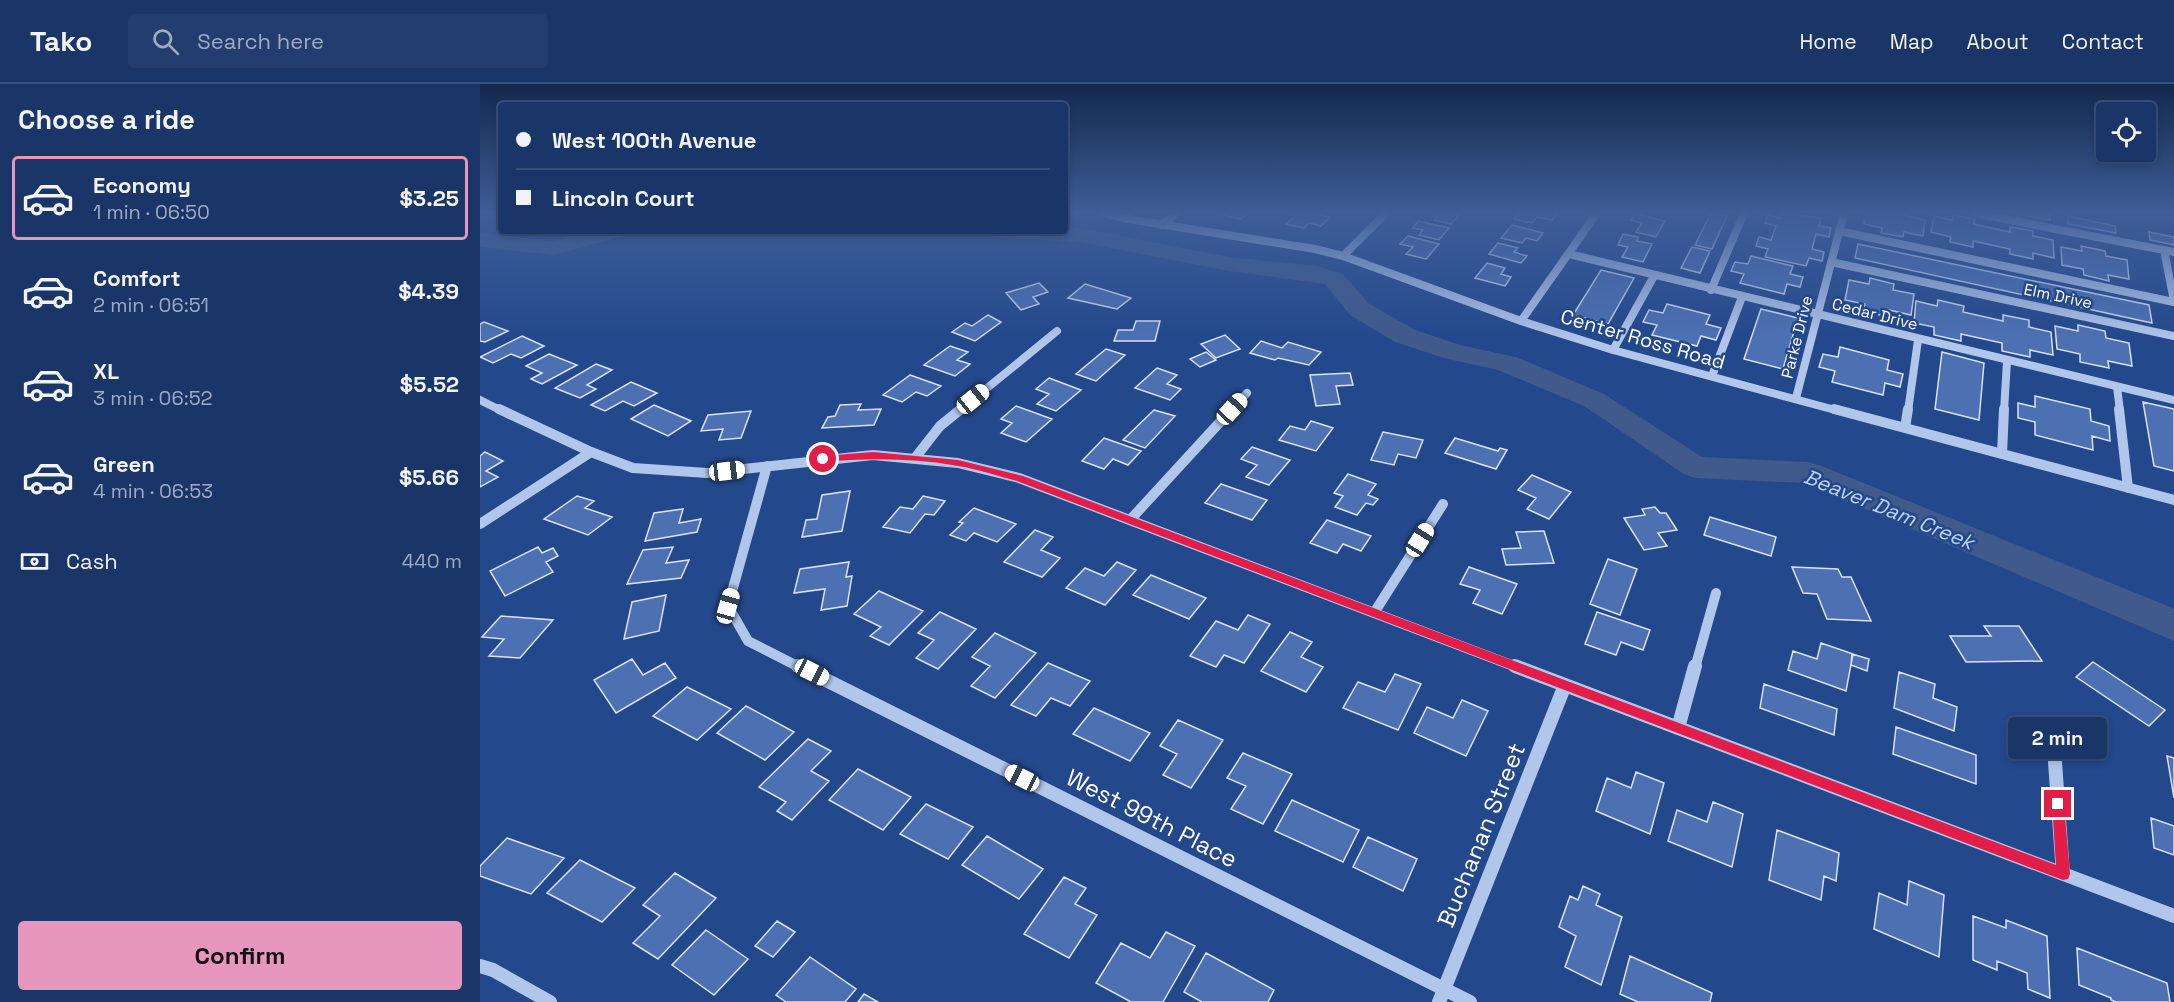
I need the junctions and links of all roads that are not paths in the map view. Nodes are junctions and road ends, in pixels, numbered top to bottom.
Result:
1 (1343, 256) edge
2 (1568, 256) edge
3 (1576, 256) edge
4 (1726, 256) edge
5 (1833, 256) edge
6 (1956, 256) edge
7 (2165, 256) edge
8 (1831, 262) junction
9 (1654, 276) junction
10 (1711, 290) junction
11 (1742, 297) junction
12 (2174, 302) edge
13 (1818, 316) junction
14 (1521, 321) junction
15 (1057, 332) dead end
16 (2174, 336) edge
17 (1918, 340) junction
18 (1613, 350) junction
19 (2007, 361) junction
20 (1712, 376) junction
21 (2116, 387) junction
22 (1247, 393) dead end
23 (1796, 398) junction
24 (480, 400) edge
25 (2174, 400) edge
26 (1905, 428) junction
27 (591, 452) junction
28 (2002, 454) junction
29 (915, 458) junction
30 (767, 466) junction
31 (2128, 488) junction
32 (2174, 500) edge
33 (1443, 504) dead end
34 (1130, 520) junction
35 (480, 524) edge
36 (1716, 593) dead end
37 (1374, 613) junction
38 (1565, 685) junction
39 (1678, 728) junction
40 (2053, 734) dead end
41 (2063, 874) junction
42 (2174, 916) edge
43 (480, 966) edge
44 (1441, 995) edge
45 (550, 1002) edge
46 (1470, 1002) edge

1 - 14 street, Center Ross Road
2 - 14 street
3 - 9 street, Cedar Drive
4 - 10 street
5 - 8 street, Parke Drive
6 - 12 street
7 - 12 street
8 - 13 street, Parke Drive
8 - 16 street, Elm Drive
9 - 10 street, Cedar Drive
9 - 18 street
10 - 11 street, Cedar Drive
11 - 13 street, Cedar Drive
11 - 20 street
13 - 17 street, Cedar Drive
13 - 23 street, Parke Drive
14 - 18 street, Center Ross Road
15 - 29 street
17 - 19 street, Cedar Drive
17 - 26 street
18 - 20 street, Center Ross Road
19 - 21 street, Cedar Drive
19 - 28 street
20 - 23 street, Center Ross Road
21 - 25 street, Cedar Drive
21 - 31 street
22 - 34 street
23 - 26 street, Center Ross Road
24 - 27 street
26 - 28 street, Center Ross Road
27 - 30 street
27 - 35 street
28 - 31 street, Center Ross Road
29 - 30 street
29 - 34 street
30 - 44 street, West 99th Place
31 - 32 street, Center Ross Road
33 - 37 street
34 - 37 street
36 - 39 street
37 - 38 street
38 - 39 street
38 - 44 street, Buchanan Street
39 - 41 street
40 - 41 street
41 - 42 street
43 - 45 street
44 - 46 street, West 99th Place

